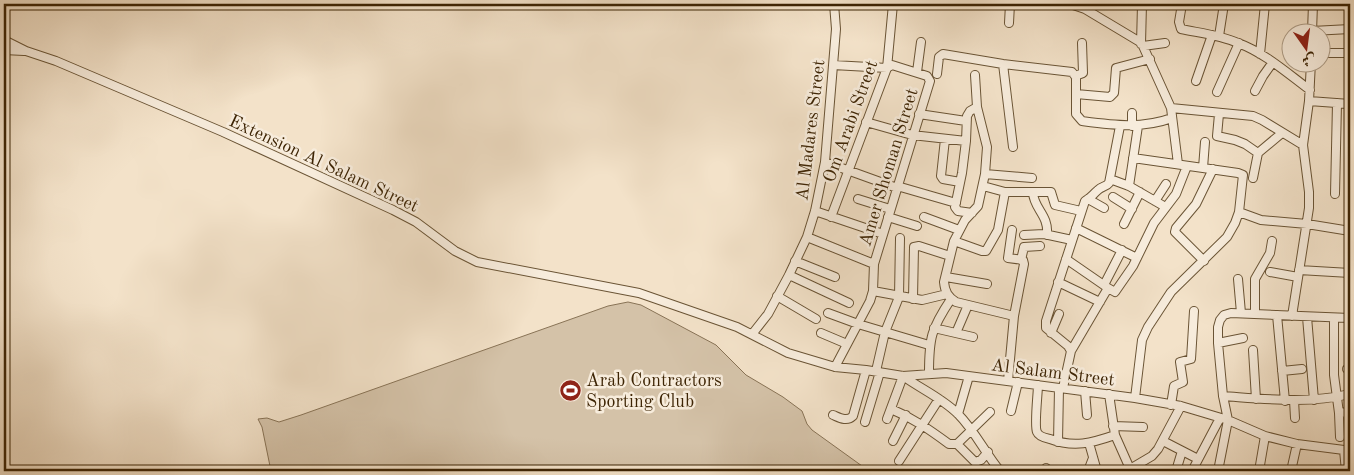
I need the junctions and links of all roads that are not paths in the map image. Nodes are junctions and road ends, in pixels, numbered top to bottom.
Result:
1 (834, 4) edge
2 (893, 4) edge
3 (1010, 4) edge
4 (1070, 4) edge
5 (1128, 4) edge
6 (1142, 4) edge
7 (1182, 4) edge
8 (1224, 4) edge
9 (1265, 4) edge
10 (1313, 4) edge
11 (1312, 22) edge
12 (1009, 23) dead end
13 (1350, 29) edge
14 (1332, 30) edge
15 (1216, 36) junction
16 (4, 40) edge
17 (922, 42) dead end
18 (1082, 43) dead end
19 (1165, 43) dead end
20 (1239, 43) junction
21 (1142, 45) junction
22 (4, 50) edge
23 (26, 51) junction
24 (1332, 53) edge
25 (1350, 53) edge
26 (1260, 54) junction
27 (1150, 59) junction
28 (1273, 62) junction
29 (1003, 64) junction
30 (833, 65) junction
31 (887, 68) junction
32 (917, 72) junction
33 (1311, 72) edge
34 (975, 75) dead end
35 (934, 76) junction
36 (1075, 76) junction
37 (1196, 81) dead end
38 (1310, 90) junction
39 (1255, 91) dead end
40 (1216, 92) dead end
41 (1076, 94) junction
42 (1309, 101) junction
43 (1337, 103) junction
44 (1350, 104) edge
45 (978, 107) junction
46 (1171, 108) junction
47 (1132, 113) dead end
48 (919, 114) junction
49 (1219, 114) junction
50 (1172, 118) junction
51 (966, 121) junction
52 (866, 122) junction
53 (1120, 126) junction
54 (1135, 126) junction
55 (1282, 132) junction
56 (912, 135) junction
57 (944, 139) junction
58 (966, 141) junction
59 (1205, 142) dead end
60 (1303, 145) junction
61 (1012, 147) dead end
62 (1258, 154) junction
63 (1133, 158) junction
64 (825, 162) junction
65 (1178, 164) junction
66 (1187, 166) junction
67 (1204, 168) junction
68 (1213, 169) junction
69 (848, 171) junction
70 (985, 174) junction
71 (1032, 178) dead end
72 (1110, 178) junction
73 (1253, 178) dead end
74 (960, 182) junction
75 (1166, 184) dead end
76 (983, 186) junction
77 (1129, 186) junction
78 (897, 187) junction
79 (1005, 192) junction
80 (1140, 192) junction
81 (1033, 193) junction
82 (1334, 194) dead end
83 (1113, 197) dead end
84 (858, 199) dead end
85 (1088, 199) junction
86 (1155, 201) junction
87 (956, 203) junction
88 (1104, 208) dead end
89 (1165, 208) junction
90 (1132, 209) junction
91 (815, 211) junction
92 (1081, 211) junction
93 (1239, 212) junction
94 (889, 213) junction
95 (972, 213) junction
96 (831, 217) junction
97 (924, 217) dead end
98 (1124, 224) dead end
99 (1307, 224) junction
100 (917, 226) dead end
101 (1076, 228) junction
102 (959, 230) junction
103 (1012, 230) dead end
104 (1350, 231) edge
105 (883, 234) junction
106 (1024, 235) dead end
107 (1047, 235) junction
108 (806, 237) junction
109 (900, 238) dead end
110 (1072, 240) junction
111 (954, 241) junction
112 (1272, 241) dead end
113 (1040, 246) dead end
114 (1122, 250) junction
115 (950, 256) junction
116 (1137, 258) junction
117 (1066, 259) junction
118 (1021, 260) junction
119 (795, 261) junction
120 (1204, 261) junction
121 (874, 264) junction
122 (1270, 272) dead end
123 (1299, 273) junction
124 (1350, 273) edge
125 (789, 275) junction
126 (835, 277) dead end
127 (946, 277) junction
128 (1238, 279) dead end
129 (1058, 282) junction
130 (987, 284) dead end
131 (1106, 287) junction
132 (873, 291) junction
133 (777, 296) junction
134 (949, 296) junction
135 (899, 297) junction
136 (913, 299) junction
137 (1100, 302) junction
138 (849, 303) dead end
139 (968, 305) junction
140 (1194, 311) dead end
141 (828, 313) dead end
142 (1241, 313) junction
143 (1059, 314) dead end
144 (1255, 314) junction
145 (1277, 315) junction
146 (1014, 316) junction
147 (1292, 316) junction
148 (1307, 317) junction
149 (1334, 318) junction
150 (1350, 318) edge
151 (816, 319) dead end
152 (858, 324) junction
153 (934, 328) junction
154 (885, 332) junction
155 (821, 333) dead end
156 (956, 333) junction
157 (1051, 333) junction
158 (753, 334) junction
159 (973, 337) dead end
160 (1243, 338) dead end
161 (1218, 343) junction
162 (847, 344) junction
163 (929, 345) junction
164 (1253, 350) dead end
165 (1071, 351) junction
166 (835, 367) junction
167 (1302, 369) dead end
168 (866, 370) junction
169 (1282, 371) junction
170 (878, 372) junction
171 (929, 373) junction
172 (903, 376) junction
173 (969, 376) junction
174 (1008, 381) junction
175 (1018, 382) junction
176 (1038, 385) junction
177 (1061, 388) junction
178 (1085, 391) junction
179 (1109, 394) junction
180 (1350, 394) edge
181 (1222, 396) junction
182 (1337, 397) junction
183 (1135, 398) junction
184 (939, 399) junction
185 (1256, 399) junction
186 (1294, 400) junction
187 (1314, 400) junction
188 (1285, 401) junction
189 (1171, 405) junction
190 (1181, 406) junction
191 (890, 409) junction
192 (1011, 411) dead end
193 (990, 412) dead end
194 (1350, 412) edge
195 (1339, 413) junction
196 (958, 414) junction
197 (1087, 415) dead end
198 (833, 416) dead end
199 (906, 416) junction
200 (1295, 418) dead end
201 (887, 419) dead end
202 (1224, 419) junction
203 (865, 422) dead end
204 (922, 424) junction
205 (1113, 426) junction
206 (1143, 427) dead end
207 (972, 430) junction
208 (1115, 435) junction
209 (1266, 436) junction
210 (1340, 437) dead end
211 (893, 441) dead end
212 (1162, 441) junction
213 (1058, 442) junction
214 (1090, 443) junction
215 (957, 444) junction
216 (1297, 444) junction
217 (1347, 450) edge
218 (1182, 451) junction
219 (988, 452) junction
220 (1093, 458) junction
221 (1198, 459) junction
222 (899, 461) dead end
223 (995, 464) junction
224 (1131, 470) edge
225 (988, 471) edge
226 (1000, 471) edge
227 (1088, 471) edge
228 (1097, 471) edge
229 (1176, 471) edge
230 (1192, 471) edge
231 (1218, 471) edge
232 (1259, 471) edge
233 (1291, 471) edge
234 (1346, 471) edge

1 - 30 street, Al Madares Street
2 - 31 street, Om Arabi Street
3 - 12 street
4 - 21 street
5 - 6 street
6 - 21 street
7 - 15 street
8 - 15 street
9 - 26 street
10 - 11 street
13 - 14 street
15 - 20 street
15 - 37 street
16 - 23 street
17 - 32 street
18 - 36 street
19 - 21 street
20 - 26 street
20 - 40 street
21 - 27 street
22 - 23 street
23 - 158 street, Extension Al Salam Street
24 - 25 street
26 - 28 street
27 - 41 street
27 - 46 street
28 - 38 street
28 - 39 street
29 - 35 street, Amer Shoman Street
29 - 36 street
29 - 61 street
30 - 31 street
30 - 64 street, Al Madares Street
31 - 32 street
31 - 52 street, Om Arabi Street
32 - 35 street
33 - 38 street
34 - 45 street
35 - 48 street, Amer Shoman Street
36 - 41 street
38 - 42 street
41 - 53 street
42 - 43 street
42 - 60 street
43 - 44 street
43 - 82 street
45 - 51 street
45 - 70 street
46 - 49 street
46 - 50 street
47 - 54 street
48 - 51 street
48 - 56 street, Amer Shoman Street
49 - 55 street
49 - 62 street
50 - 54 street
50 - 65 street
51 - 58 street
52 - 56 street
52 - 69 street, Om Arabi Street
53 - 54 street
53 - 72 street
54 - 63 street
55 - 60 street
55 - 62 street
56 - 57 street
56 - 78 street, Amer Shoman Street
57 - 58 street
57 - 74 street
58 - 74 street
59 - 67 street
60 - 99 street
62 - 73 street
63 - 65 street
63 - 77 street
64 - 69 street
64 - 91 street, Al Madares Street
65 - 66 street
66 - 67 street
66 - 89 street
67 - 68 street
68 - 93 street
68 - 120 street
69 - 78 street
69 - 96 street, Om Arabi Street
70 - 71 street
70 - 76 street
72 - 77 street
72 - 85 street
74 - 87 street
75 - 86 street
76 - 79 street
76 - 95 street
77 - 80 street
78 - 87 street
78 - 94 street, Amer Shoman Street
79 - 81 street
79 - 111 street
80 - 86 street
80 - 90 street
81 - 92 street
81 - 107 street
83 - 90 street
84 - 94 street
85 - 88 street
85 - 92 street
86 - 89 street
87 - 95 street
89 - 116 street
90 - 98 street
91 - 96 street
91 - 108 street, Al Madares Street
92 - 101 street
93 - 99 street
93 - 120 street
94 - 100 street
94 - 105 street, Amer Shoman Street
95 - 102 street
96 - 105 street
97 - 102 street
99 - 104 street
99 - 123 street
101 - 110 street
101 - 114 street
102 - 111 street
103 - 118 street
105 - 121 street, Amer Shoman Street
106 - 107 street
107 - 110 street
108 - 119 street, Al Madares Street
108 - 121 street
109 - 135 street
110 - 117 street
111 - 115 street
112 - 144 street
113 - 118 street
114 - 116 street
114 - 131 street
115 - 127 street
115 - 136 street
116 - 131 street
117 - 129 street
117 - 131 street
118 - 146 street
119 - 125 street, Al Madares Street
119 - 126 street
120 - 183 street
121 - 132 street, Amer Shoman Street
122 - 123 street
123 - 124 street
123 - 147 street
125 - 133 street, Al Madares Street
125 - 138 street
127 - 130 street
127 - 134 street
128 - 142 street
129 - 137 street
129 - 157 street
131 - 137 street
132 - 135 street
132 - 152 street
133 - 151 street
133 - 158 street, Al Madares Street
134 - 136 street
134 - 139 street
134 - 153 street
135 - 136 street
135 - 154 street
137 - 165 street
139 - 146 street
139 - 156 street
140 - 189 street
141 - 152 street
142 - 144 street
142 - 161 street
143 - 157 street
144 - 145 street
145 - 147 street
145 - 169 street
146 - 174 street
147 - 148 street
148 - 149 street
148 - 187 street
149 - 150 street
149 - 182 street
152 - 154 street
152 - 162 street
153 - 156 street
153 - 163 street
154 - 163 street
154 - 170 street
155 - 162 street
156 - 159 street
157 - 165 street
158 - 166 street, Al Salam Street
160 - 161 street
161 - 181 street
162 - 166 street
163 - 171 street
164 - 185 street
165 - 177 street
166 - 168 street, Al Salam Street
167 - 169 street
168 - 170 street, Al Salam Street
168 - 198 street
169 - 188 street
170 - 172 street, Al Salam Street
170 - 203 street
171 - 172 street, Al Salam Street
171 - 173 street, Al Salam Street
172 - 184 street
172 - 191 street
173 - 174 street, Al Salam Street
173 - 196 street
174 - 175 street, Al Salam Street
175 - 176 street, Al Salam Street
175 - 192 street
176 - 177 street, Al Salam Street
176 - 213 street
177 - 178 street, Al Salam Street
177 - 213 street
178 - 179 street, Al Salam Street
178 - 197 street
179 - 183 street, Al Salam Street
179 - 205 street
180 - 182 street
181 - 185 street
181 - 202 street
182 - 187 street
182 - 195 street
183 - 189 street, Al Salam Street
184 - 196 street
184 - 204 street
185 - 188 street
186 - 187 street
186 - 188 street
186 - 200 street
189 - 190 street, Al Salam Street
190 - 202 street, Al Salam Street
190 - 212 street
191 - 199 street
191 - 201 street
193 - 207 street
194 - 195 street
195 - 210 street
196 - 207 street
199 - 204 street
199 - 211 street
202 - 209 street, Al Salam Street
202 - 221 street
202 - 231 street
204 - 215 street
204 - 222 street
205 - 206 street
205 - 208 street
207 - 215 street
207 - 219 street
208 - 214 street
208 - 224 street
209 - 216 street, Al Salam Street
209 - 232 street
212 - 218 street
212 - 224 street
213 - 214 street
214 - 220 street
215 - 219 street
216 - 217 street, Al Salam Street
216 - 233 street
217 - 234 street
218 - 221 street
218 - 229 street
219 - 223 street
220 - 227 street
220 - 228 street
221 - 230 street
223 - 225 street
223 - 226 street

